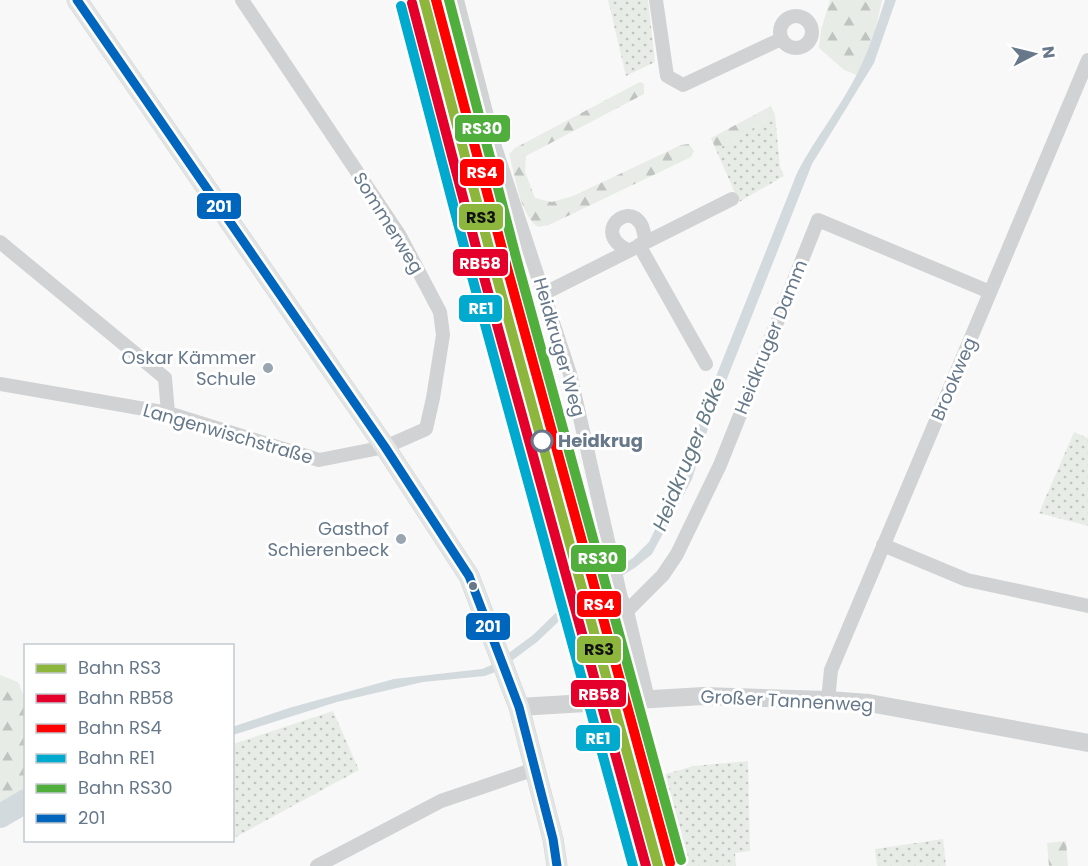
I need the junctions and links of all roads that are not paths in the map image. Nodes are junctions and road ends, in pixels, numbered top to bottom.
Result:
1 (77, 0) edge
2 (242, 0) edge
3 (457, 0) edge
4 (656, 0) edge
5 (781, 39) dead end
6 (1088, 60) edge
7 (732, 199) dead end
8 (0, 242) edge
9 (637, 246) junction
10 (990, 292) junction
11 (545, 293) junction
12 (706, 364) dead end
13 (0, 384) edge
14 (168, 413) junction
15 (385, 447) junction
16 (884, 545) junction
17 (1088, 606) edge
18 (627, 611) junction
19 (648, 699) junction
20 (828, 700) junction
21 (519, 707) junction
22 (1088, 743) edge
23 (535, 769) junction
24 (317, 866) edge
25 (557, 866) edge

1 - 15 main road
2 - 15 street, Sommerweg
3 - 11 street, Heidkruger Weg
4 - 5 street
6 - 10 street, Brookweg
7 - 9 street
8 - 14 street
9 - 11 street
9 - 12 street
10 - 16 street, Brookweg
10 - 18 street, Heidkruger Damm
11 - 18 street, Heidkruger Weg
13 - 14 street, Langenwischstraße
14 - 15 street, Langenwischstraße
15 - 21 main road
16 - 17 street
16 - 20 street, Brookweg
18 - 19 street, Heidkruger Weg
19 - 20 street, Großer Tannenweg
19 - 21 street, Großer Tannenweg
20 - 22 street, Großer Tannenweg
21 - 23 main road
23 - 24 street
23 - 25 main road

